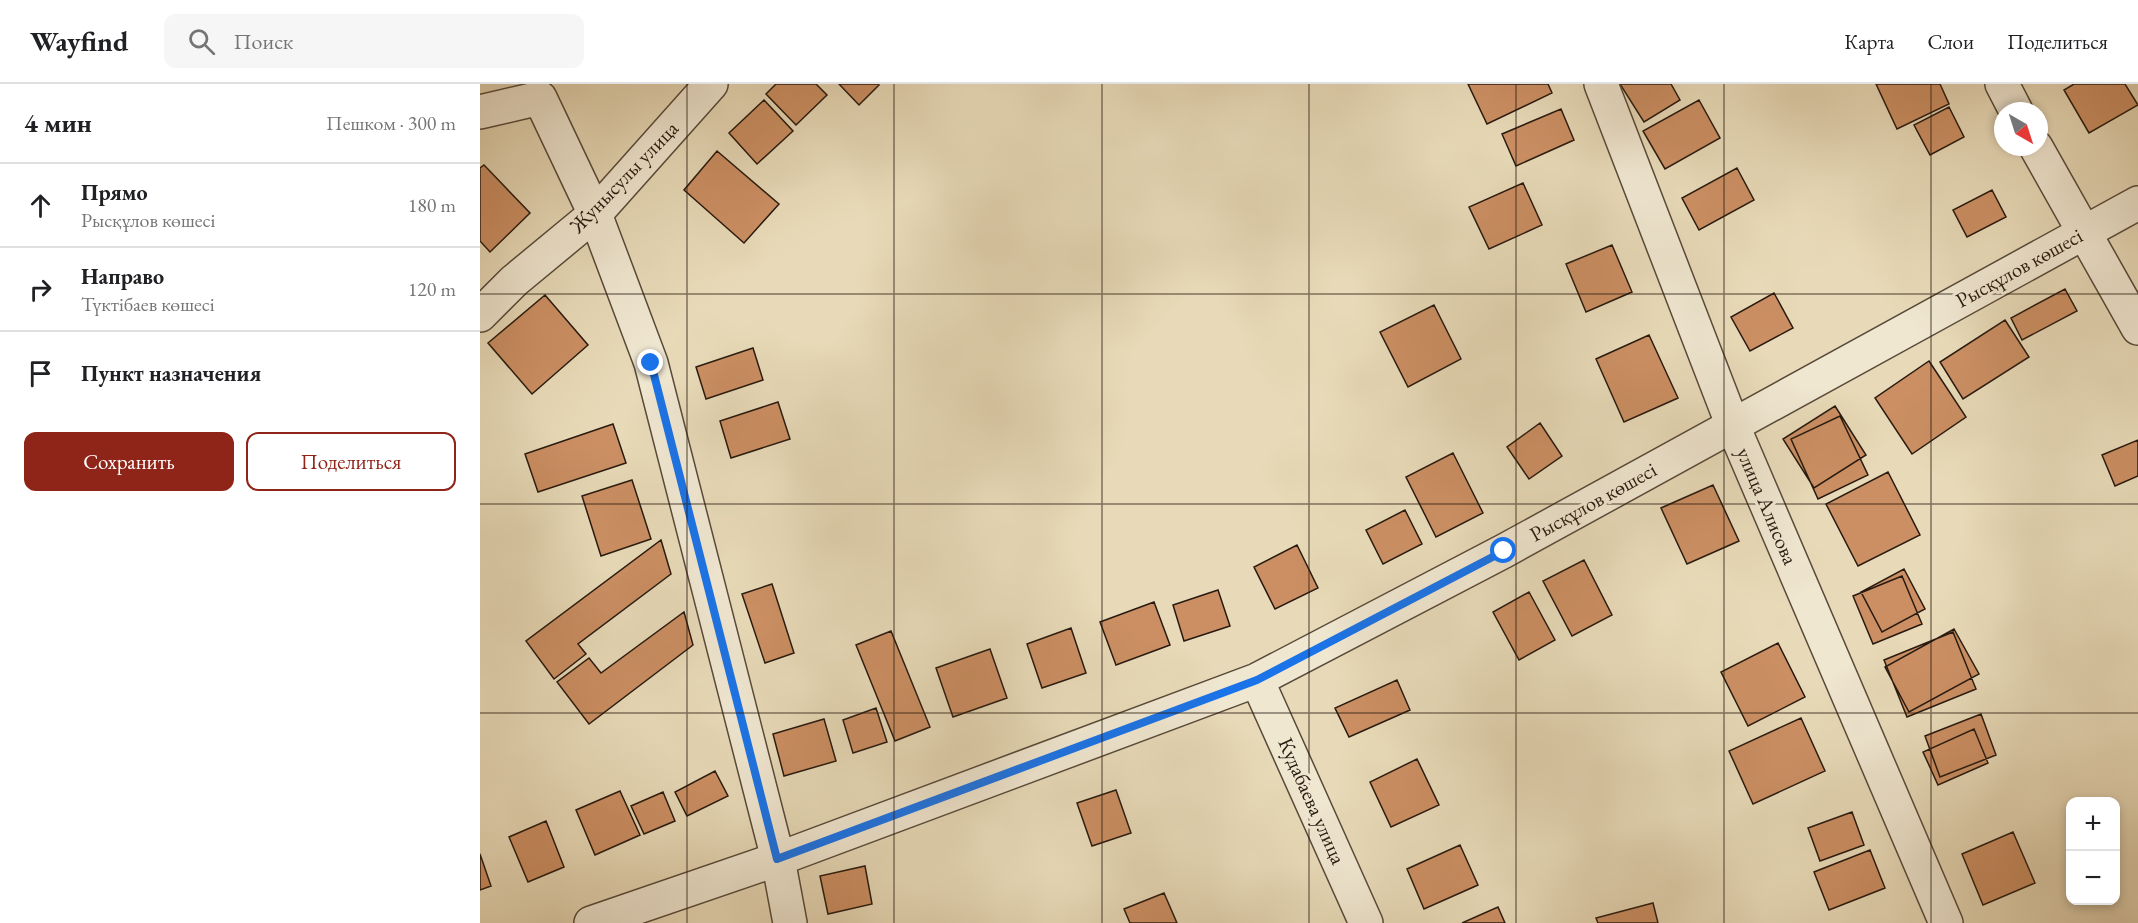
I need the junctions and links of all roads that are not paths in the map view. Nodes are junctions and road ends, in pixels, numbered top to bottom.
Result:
1 (711, 84) edge
2 (1601, 84) edge
3 (2002, 84) edge
4 (2011, 102) edge
5 (480, 112) edge
6 (2041, 156) edge
7 (2138, 202) edge
8 (595, 214) junction
9 (2083, 233) junction
10 (480, 315) edge
11 (2138, 328) edge
12 (1733, 426) junction
13 (1257, 680) junction
14 (777, 859) junction
15 (591, 923) edge
16 (790, 923) edge
17 (1366, 923) edge
18 (1946, 923) edge

1 - 8 street, Жунысулы улица
2 - 12 street, улица Алисова
3 - 4 street
5 - 8 street
6 - 9 street
7 - 9 street, Рысқұлов көшесі
8 - 10 street, Жунысулы улица
8 - 14 street
9 - 11 street
9 - 12 street, Рысқұлов көшесі
12 - 13 street, Рысқұлов көшесі
12 - 18 street, улица Алисова
13 - 14 street, Рысқұлов көшесі
13 - 17 street, Кудабаева улица
14 - 15 street, Рысқұлов көшесі
14 - 16 street

